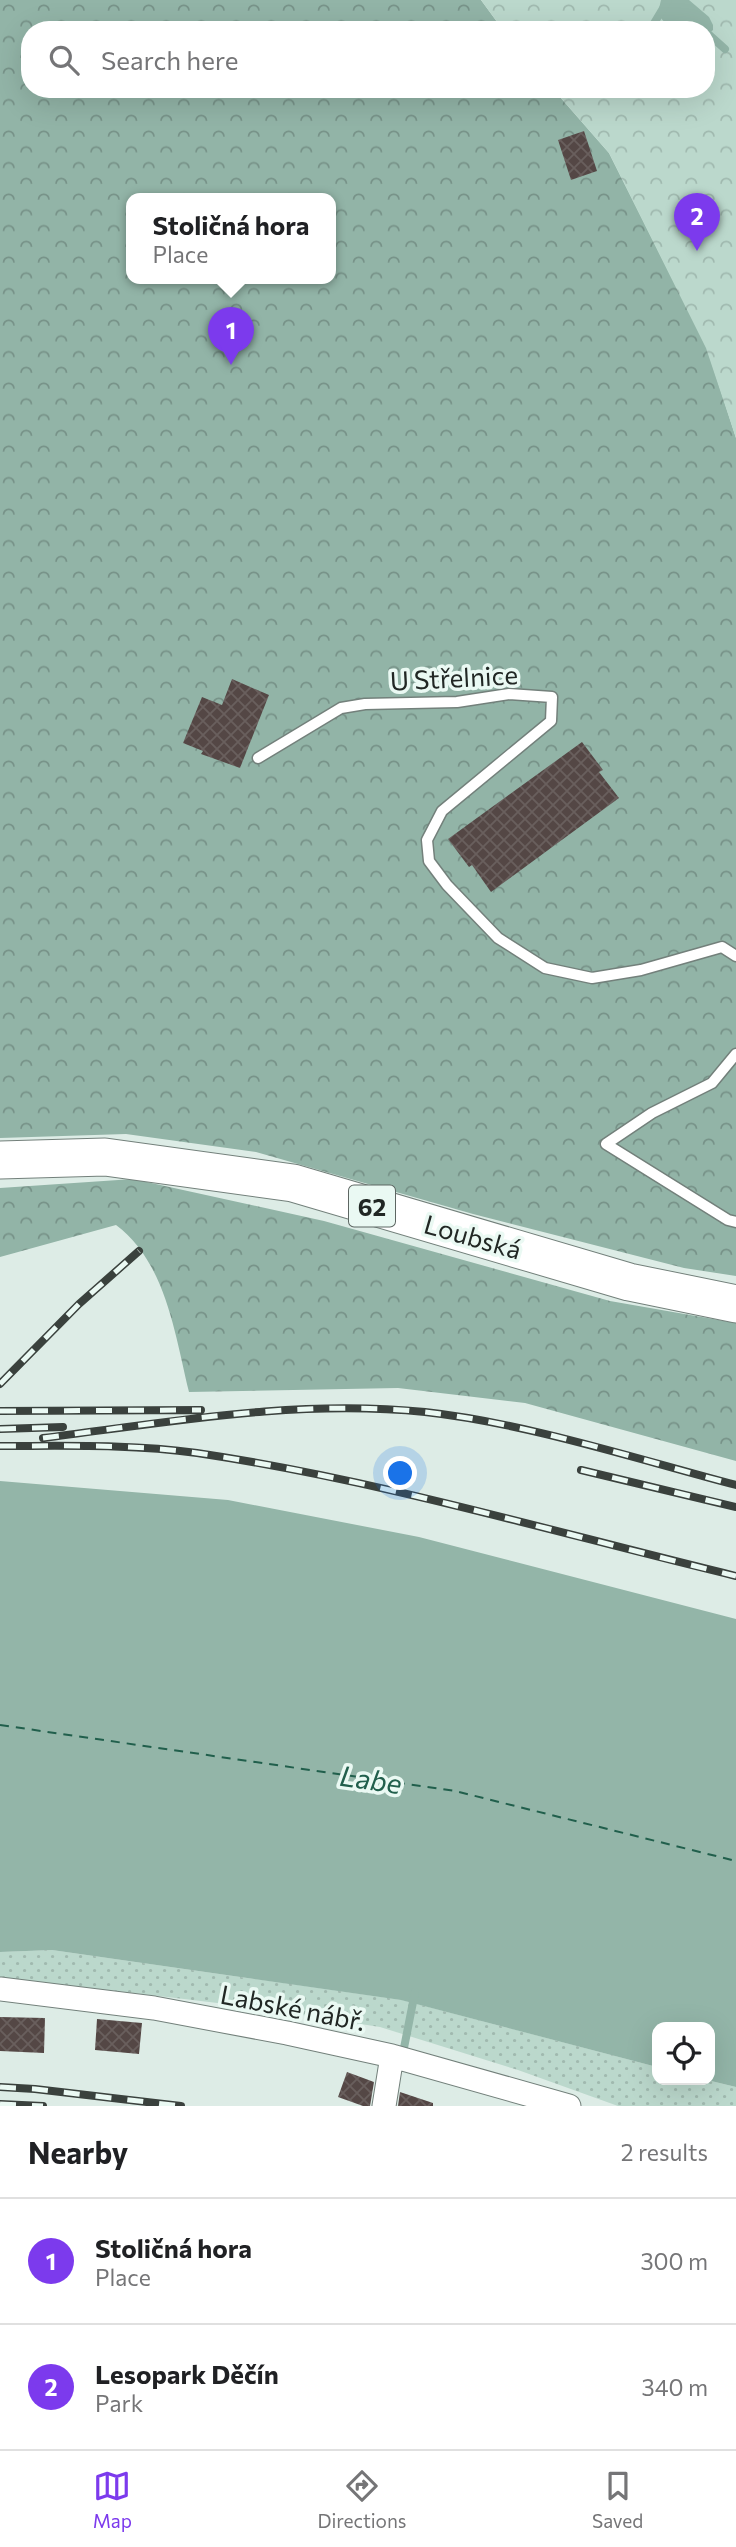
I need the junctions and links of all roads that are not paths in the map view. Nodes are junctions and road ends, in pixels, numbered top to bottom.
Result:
1 (258, 758) dead end
2 (736, 956) edge
3 (736, 1054) edge
4 (0, 1160) edge
5 (736, 1222) edge
6 (736, 1304) edge
7 (0, 1989) edge
8 (392, 2056) junction
9 (384, 2106) edge
10 (569, 2106) edge

1 - 2 lane, U Střelnice
3 - 5 lane
4 - 6 main road, Loubská / 62
7 - 8 street, Labské nábř.
8 - 9 street
8 - 10 street, Labské nábř.

